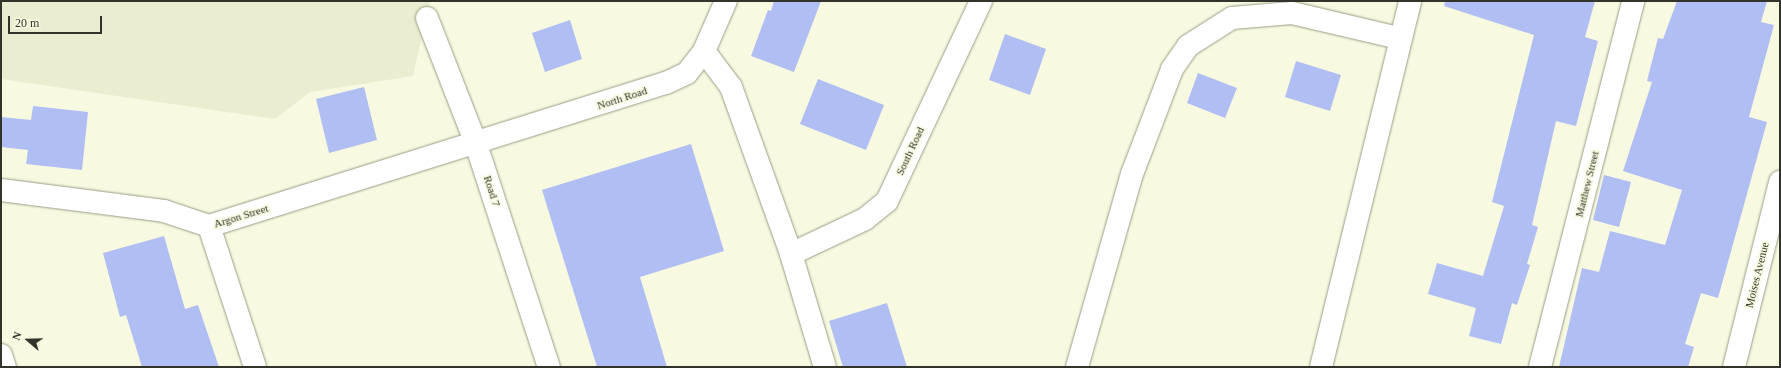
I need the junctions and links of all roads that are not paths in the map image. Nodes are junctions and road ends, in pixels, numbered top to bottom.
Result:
1 (726, 1) edge
2 (981, 1) edge
3 (1410, 1) edge
4 (1633, 1) edge
5 (427, 18) dead end
6 (1399, 38) junction
7 (704, 51) junction
8 (476, 144) junction
9 (1780, 182) edge
10 (1, 190) edge
11 (210, 226) junction
12 (791, 254) junction
13 (1, 355) edge
14 (5, 367) edge
15 (255, 367) edge
16 (549, 367) edge
17 (825, 367) edge
18 (1077, 367) edge
19 (1321, 367) edge
20 (1540, 367) edge
21 (1734, 367) edge

1 - 7 street, North Road
2 - 12 street, South Road
3 - 6 street
4 - 20 street, Matthew Street
5 - 8 street, Road 7
6 - 18 street
6 - 19 street
7 - 8 street, North Road
7 - 12 street
8 - 11 street, Argon Street
8 - 16 street, Road 7
9 - 21 street, Moises Avenue
10 - 11 street, Argon Street
11 - 15 street
12 - 17 street
13 - 14 street

